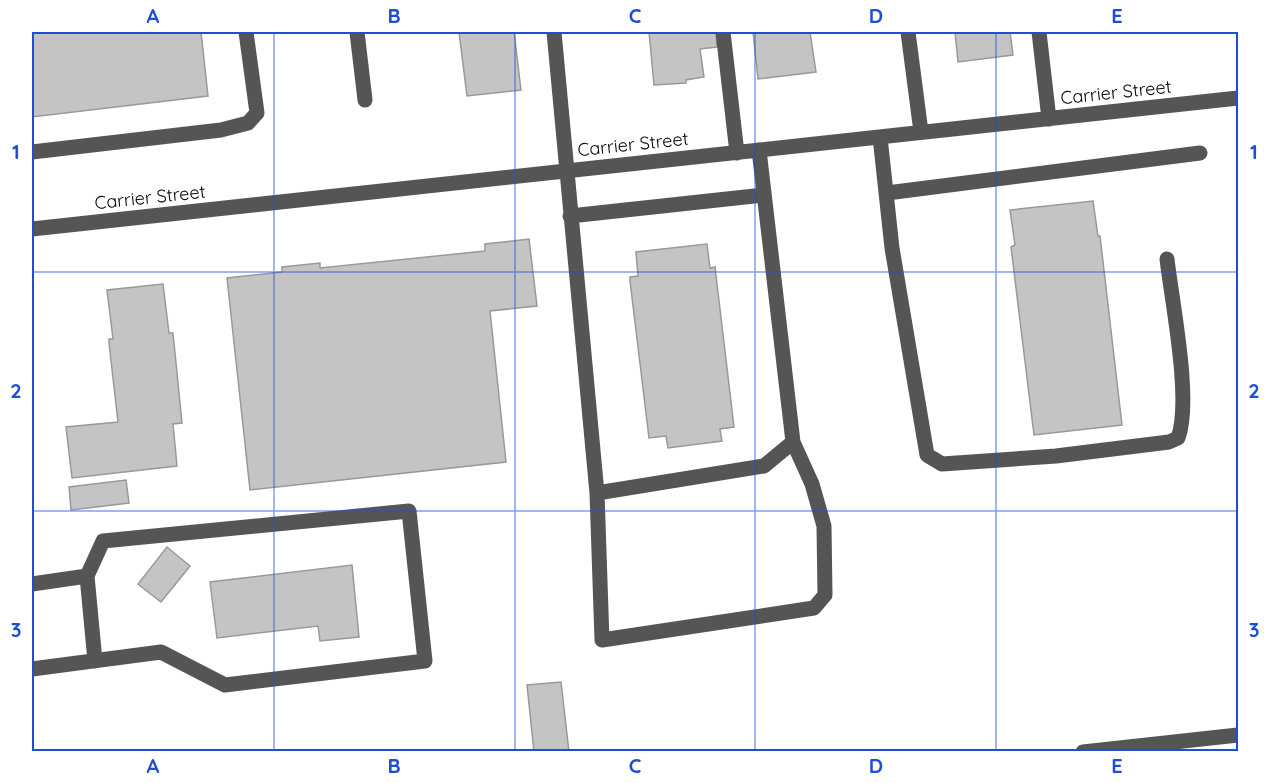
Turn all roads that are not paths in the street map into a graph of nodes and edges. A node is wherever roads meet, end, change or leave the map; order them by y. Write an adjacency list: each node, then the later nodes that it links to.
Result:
1 (246, 32): 13 (street)
2 (357, 32): 8 (street)
3 (554, 32): 16 (street)
4 (723, 32): 14 (street)
5 (908, 32): 10 (street)
6 (1040, 32): 9 (street)
7 (1239, 98): 9 (street, Carrier Street)
8 (365, 100)
9 (1049, 119): 10 (street, Carrier Street)
10 (921, 132): 11 (street, Carrier Street)
11 (880, 137): 12 (street, Carrier Street); 17 (street)
12 (759, 150): 14 (street, Carrier Street); 18 (street)
13 (32, 152)
14 (737, 153): 16 (street, Carrier Street)
15 (1200, 153): 17 (street)
16 (566, 171): 19 (street); 20 (street, Carrier Street)
17 (887, 193): 21 (street)
18 (764, 195): 19 (street); 22 (street)
19 (570, 216): 23 (street)
20 (32, 230)
21 (1167, 260)
22 (793, 442): 23 (street); 23 (street)
23 (597, 493)
24 (87, 576): 25 (street); 26 (street); 26 (street)
25 (32, 584)
26 (95, 660): 27 (street)
27 (32, 669)
28 (1239, 735): 29 (street)
29 (1083, 752)

